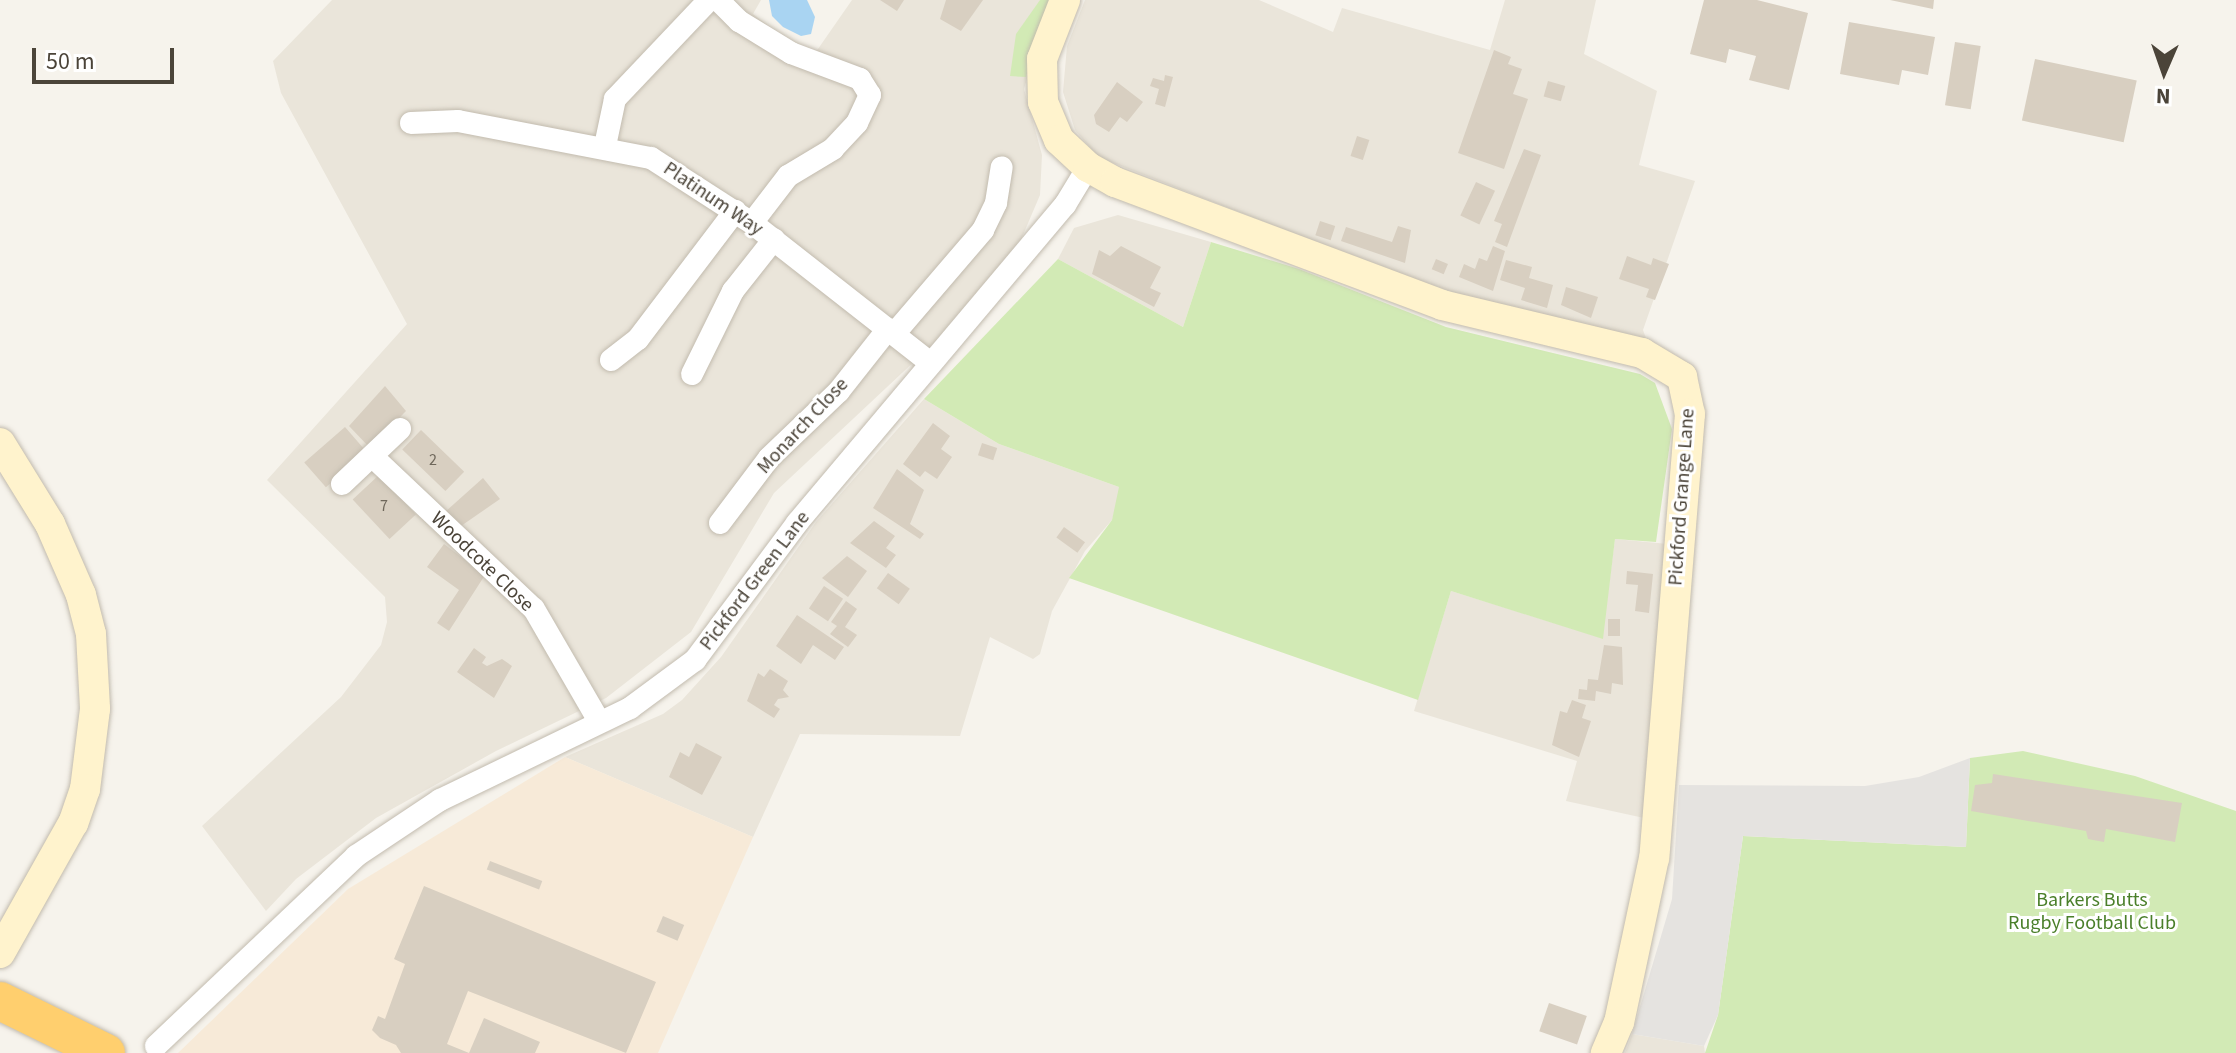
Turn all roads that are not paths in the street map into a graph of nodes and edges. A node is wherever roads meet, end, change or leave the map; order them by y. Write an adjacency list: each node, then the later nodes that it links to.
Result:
1 (709, 0): 5 (street)
2 (718, 0): 8 (street)
3 (1065, 0): 7 (street)
4 (411, 123): 5 (street, Platinum Way)
5 (605, 146): 8 (street, Platinum Way)
6 (1002, 167): 10 (street, Monarch Close)
7 (1088, 167): 12 (street, Pickford Green Lane); 24 (street, Pickford Grange Lane)
8 (743, 217): 9 (street, Platinum Way); 11 (street)
9 (774, 239): 10 (street, Platinum Way); 13 (street)
10 (891, 332): 12 (street, Platinum Way); 18 (street, Monarch Close)
11 (611, 360)
12 (929, 362): 19 (street, Pickford Green Lane)
13 (692, 374)
14 (400, 429): 16 (street)
15 (0, 443): 20 (street)
16 (373, 457): 17 (street); 19 (street, Woodcote Close)
17 (342, 484)
18 (720, 523)
19 (599, 721): 22 (street, Pickford Green Lane)
20 (8, 940)
21 (0, 1001): 23 (highway)
22 (156, 1046)
23 (106, 1053)
24 (1606, 1053)

